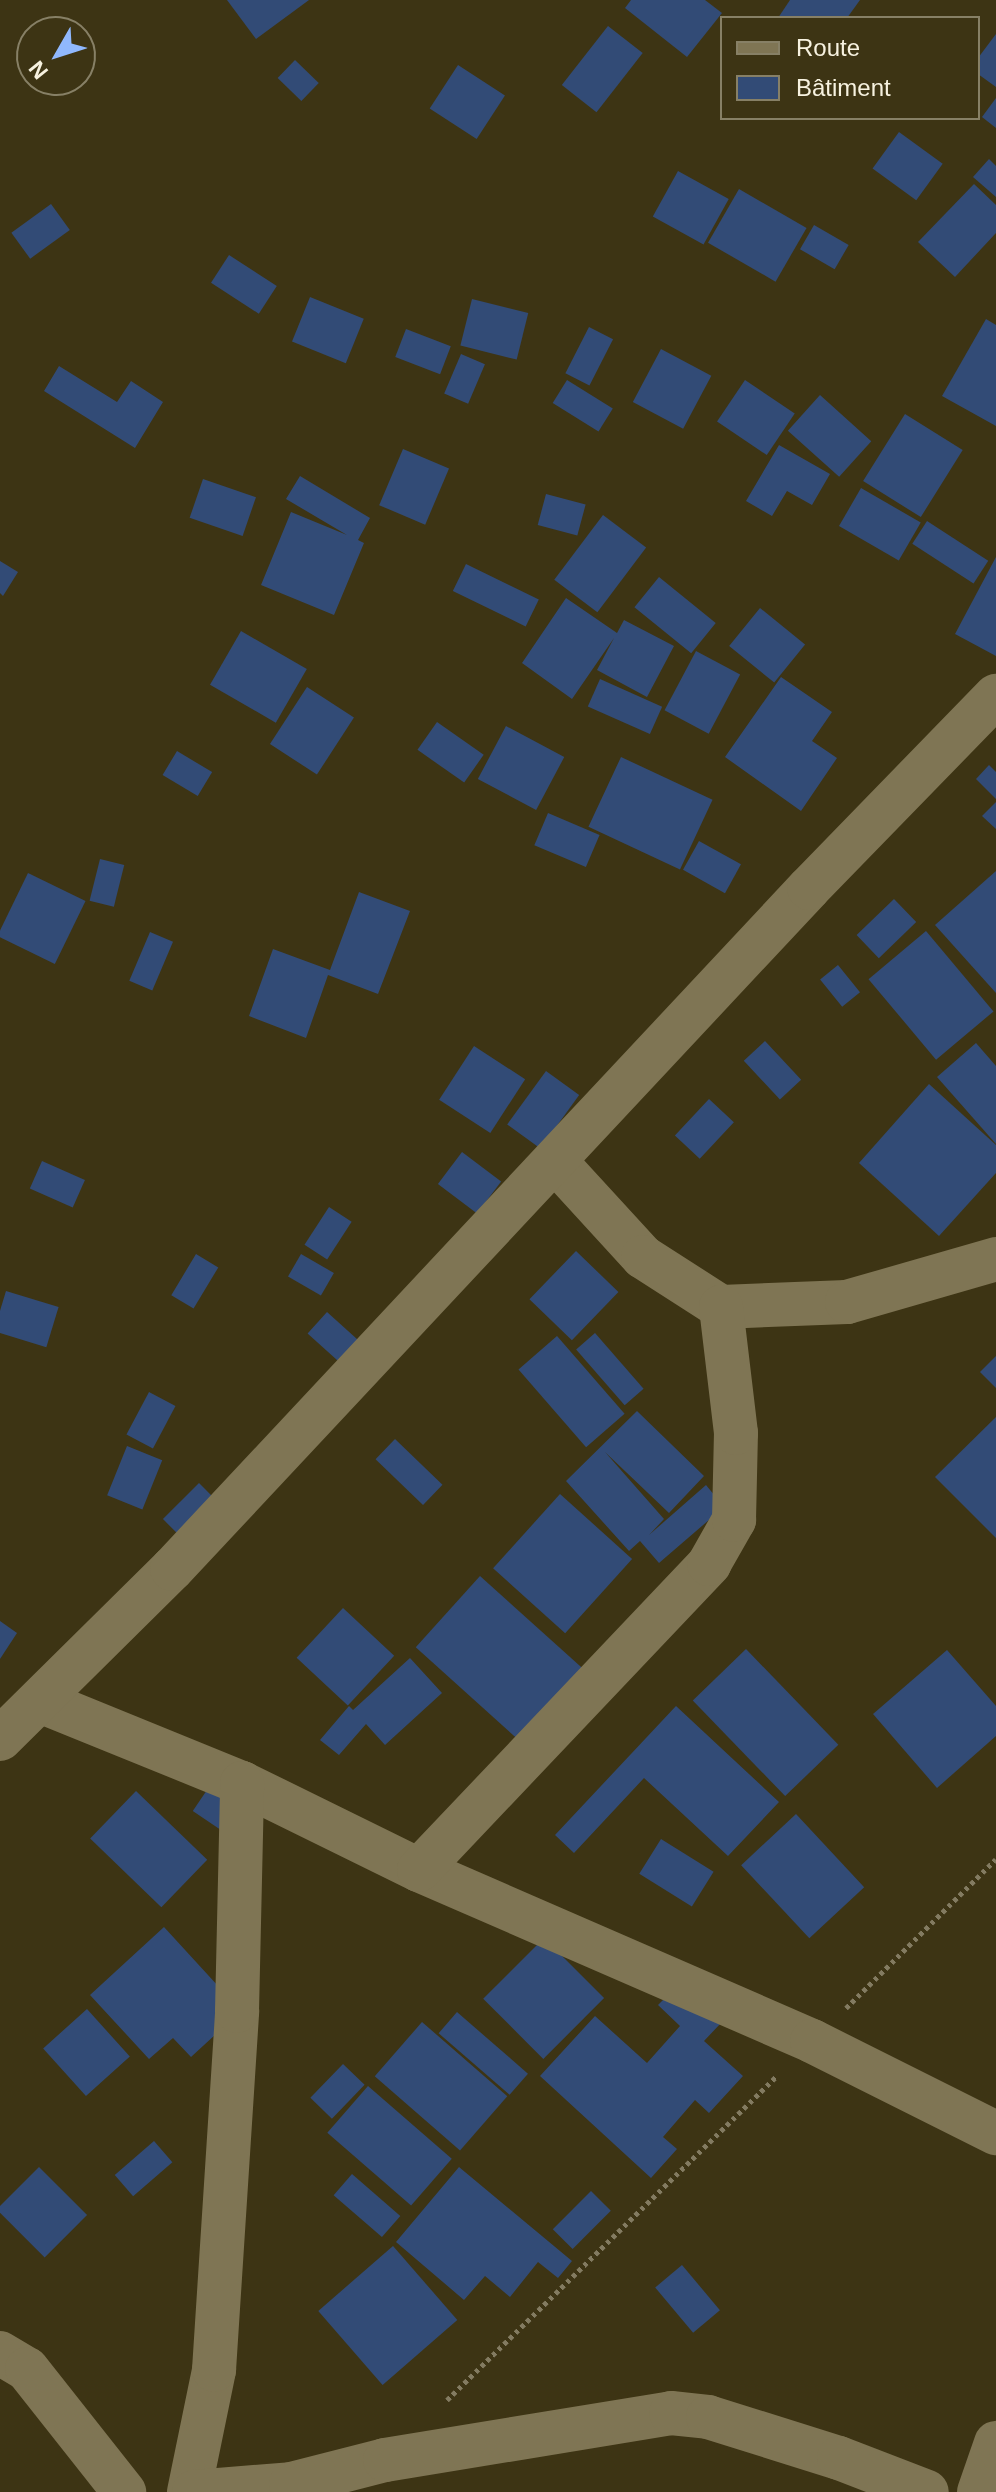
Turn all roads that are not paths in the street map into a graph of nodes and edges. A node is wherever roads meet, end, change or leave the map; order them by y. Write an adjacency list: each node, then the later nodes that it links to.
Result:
1 (996, 696): 2 (street)
2 (555, 1161): 4 (street); 5 (street)
3 (996, 1259): 4 (street)
4 (721, 1307): 8 (street)
5 (40, 1701): 6 (street); 7 (street)
6 (0, 1739)
7 (242, 1783): 8 (street); 13 (street)
8 (419, 1870): 9 (street)
9 (996, 2133)
10 (0, 2353): 12 (street)
11 (996, 2443): 15 (street)
12 (124, 2492)
13 (192, 2492): 14 (street)
14 (927, 2492)
15 (979, 2492)

